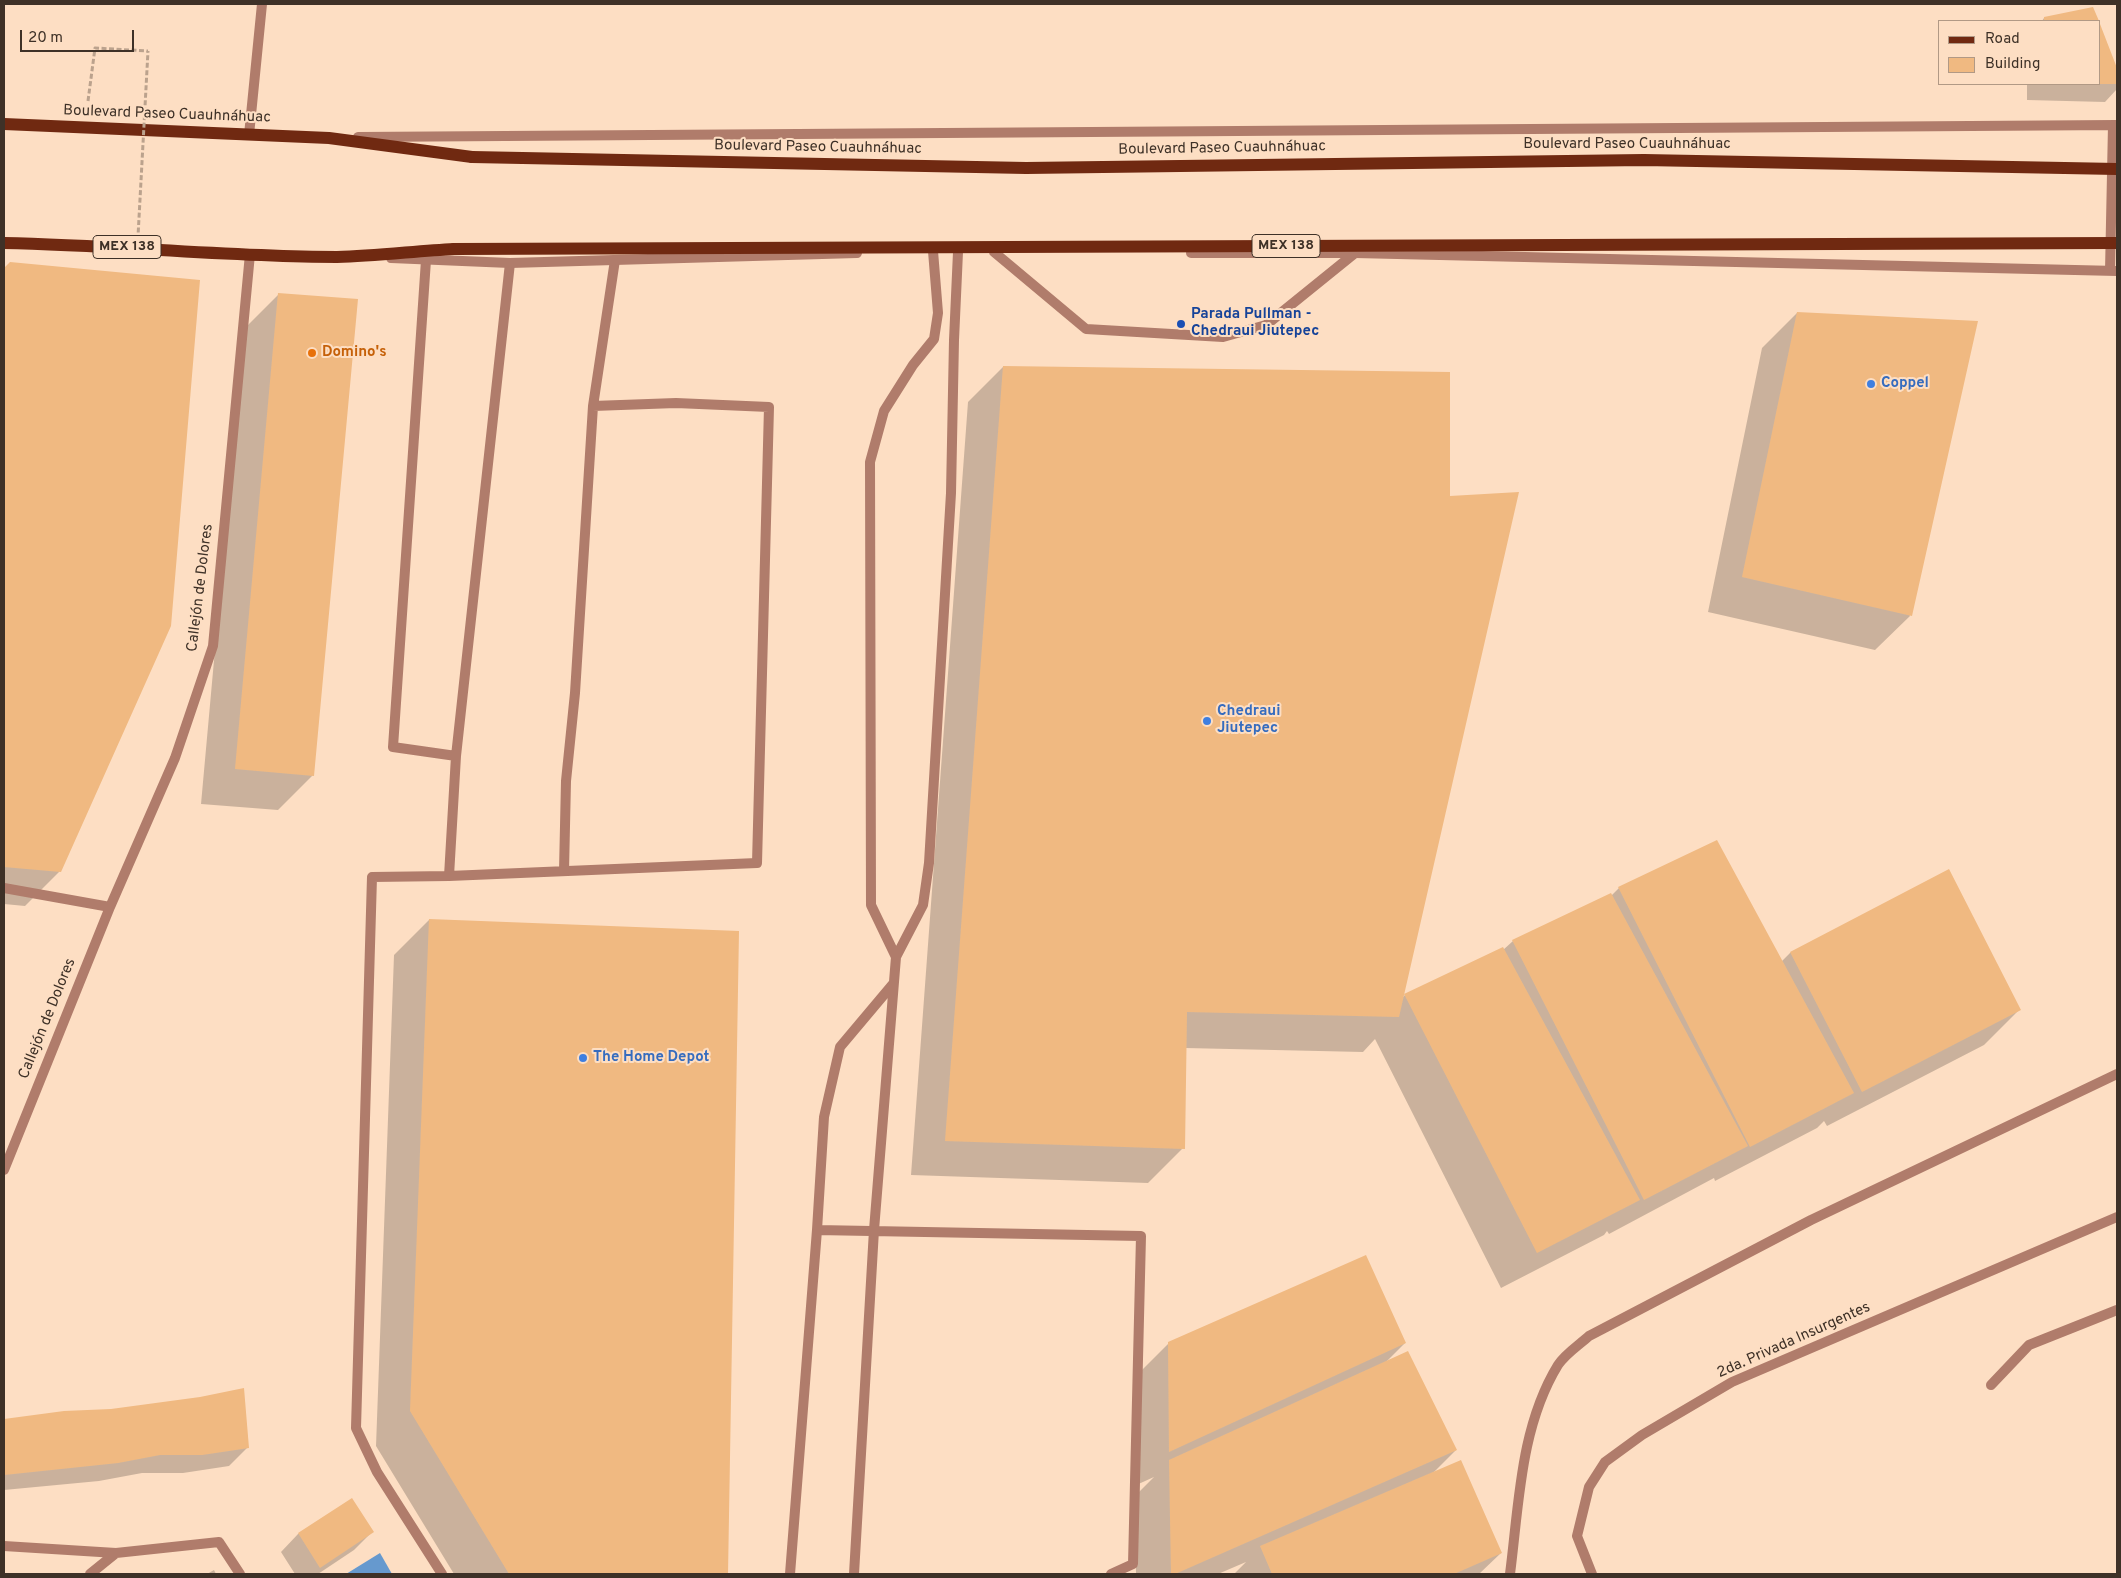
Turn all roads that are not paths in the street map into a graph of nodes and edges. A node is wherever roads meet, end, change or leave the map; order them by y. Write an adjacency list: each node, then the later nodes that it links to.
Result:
1 (262, 4): 4 (street)
2 (4, 124): 4 (main road, Boulevard Paseo Cuauhnáhuac)
3 (2115, 125): 5 (street, Boulevard Paseo Cuauhnáhuac); 7 (street)
4 (249, 135): 5 (main road, Boulevard Paseo Cuauhnáhuac)
5 (329, 138): 6 (main road, Boulevard Paseo Cuauhnáhuac, bridge)
6 (2117, 169)
7 (2115, 186): 19 (street)
8 (4, 243): 13 (main road, MEX 138)
9 (2117, 243): 15 (main road, MEX 138, bridge)
10 (933, 251): 11 (street, MEX 138); 17 (street, MEX 138); 26 (street)
11 (958, 252): 12 (street, MEX 138); 26 (street)
12 (994, 252): 14 (street, MEX 138); 14 (street)
13 (250, 254): 15 (main road, MEX 138); 25 (street, Callejón de Dolores)
14 (1355, 254): 19 (street, MEX 138)
15 (338, 257): 16 (street, MEX 138)
16 (426, 260): 18 (street, MEX 138); 21 (street)
17 (615, 260): 18 (street, MEX 138); 20 (street)
18 (510, 263): 21 (street)
19 (2113, 271)
20 (593, 406): 22 (street); 22 (street)
21 (456, 756): 23 (street)
22 (564, 870): 23 (street)
23 (449, 876): 39 (street)
24 (4, 888): 25 (street)
25 (110, 907): 29 (street, Callejón de Dolores)
26 (896, 957): 27 (street)
27 (893, 984): 31 (street); 32 (street)
28 (2117, 1074): 43 (street)
29 (4, 1170)
30 (2117, 1217): 44 (street, 2da. Privada Insurgentes)
31 (817, 1230): 32 (street); 40 (street)
32 (874, 1230): 41 (street); 42 (street)
33 (2117, 1310): 34 (street)
34 (1991, 1385)
35 (4, 1546): 36 (street)
36 (116, 1553): 37 (street); 38 (street)
37 (90, 1574)
38 (240, 1574)
39 (442, 1574)
40 (790, 1574)
41 (854, 1574)
42 (1111, 1574)
43 (1510, 1574)
44 (1592, 1574)

